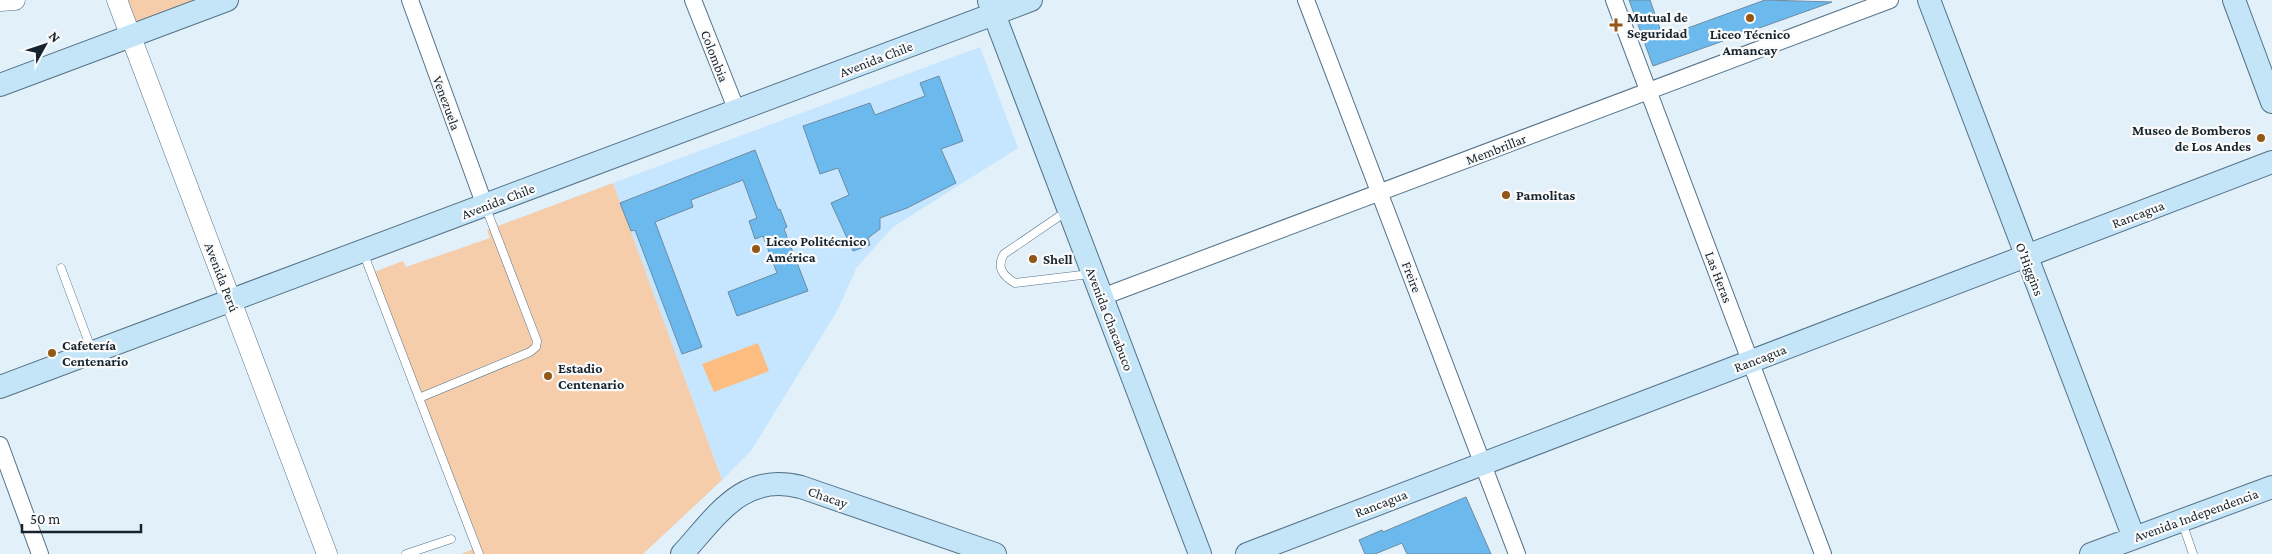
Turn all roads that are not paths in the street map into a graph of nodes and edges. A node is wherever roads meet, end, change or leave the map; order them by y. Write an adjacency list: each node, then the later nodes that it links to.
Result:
1 (15, 0): 12 (street)
2 (117, 0): 14 (street, Avenida Perú)
3 (227, 0): 14 (main road)
4 (410, 0): 21 (street, Venezuela)
5 (693, 0): 18 (street, Colombia)
6 (1031, 0): 13 (main road, Avenida Chile)
7 (1306, 0): 20 (street, Freire)
8 (1614, 0): 16 (street, Las Heras)
9 (1890, 0): 16 (street, Membrillar)
10 (1930, 0): 24 (main road, O'Higgins)
11 (2234, 0): 17 (main road)
12 (0, 1)
13 (992, 7): 18 (main road, Avenida Chile); 22 (main road, Avenida Chacabuco)
14 (130, 36): 15 (main road); 28 (street, Avenida Perú)
15 (0, 85)
16 (1649, 91): 20 (street, Membrillar); 30 (street, Las Heras)
17 (2272, 102)
18 (736, 111): 21 (main road, Avenida Chile)
19 (2272, 162): 24 (main road, Rancagua)
20 (1380, 192): 27 (street, Membrillar); 34 (street, Freire)
21 (485, 206): 23 (main road, Avenida Chile); 32 (lane)
22 (1069, 210): 26 (main road, Avenida Chacabuco); 26 (lane)
23 (363, 252): 28 (main road, Avenida Chile); 32 (lane)
24 (2025, 257): 30 (main road, Rancagua); 37 (main road, O'Higgins)
25 (61, 268): 29 (lane)
26 (1093, 274): 27 (main road, Avenida Chacabuco)
27 (1102, 297): 45 (main road, Avenida Chacabuco)
28 (231, 302): 29 (main road, Avenida Chile); 41 (street, Avenida Perú)
29 (92, 353): 31 (main road, Avenida Chile)
30 (1750, 362): 34 (main road, Rancagua); 48 (street, Las Heras)
31 (0, 387)
32 (419, 398): 43 (lane)
33 (0, 445): 40 (street)
34 (1483, 464): 46 (main road, Rancagua); 47 (street, Freire)
35 (2272, 487): 36 (main road, Avenida Independencia)
36 (2182, 520): 37 (main road, Avenida Independencia); 50 (lane)
37 (2134, 538): 49 (main road, Avenida Independencia)
38 (450, 539): 42 (lane)
39 (991, 553): 44 (main road, Chacay)
40 (40, 554)
41 (327, 554)
42 (406, 554)
43 (478, 554)
44 (682, 554)
45 (1200, 554)
46 (1247, 554)
47 (1517, 554)
48 (1823, 554)
49 (2091, 554)
50 (2193, 554)

